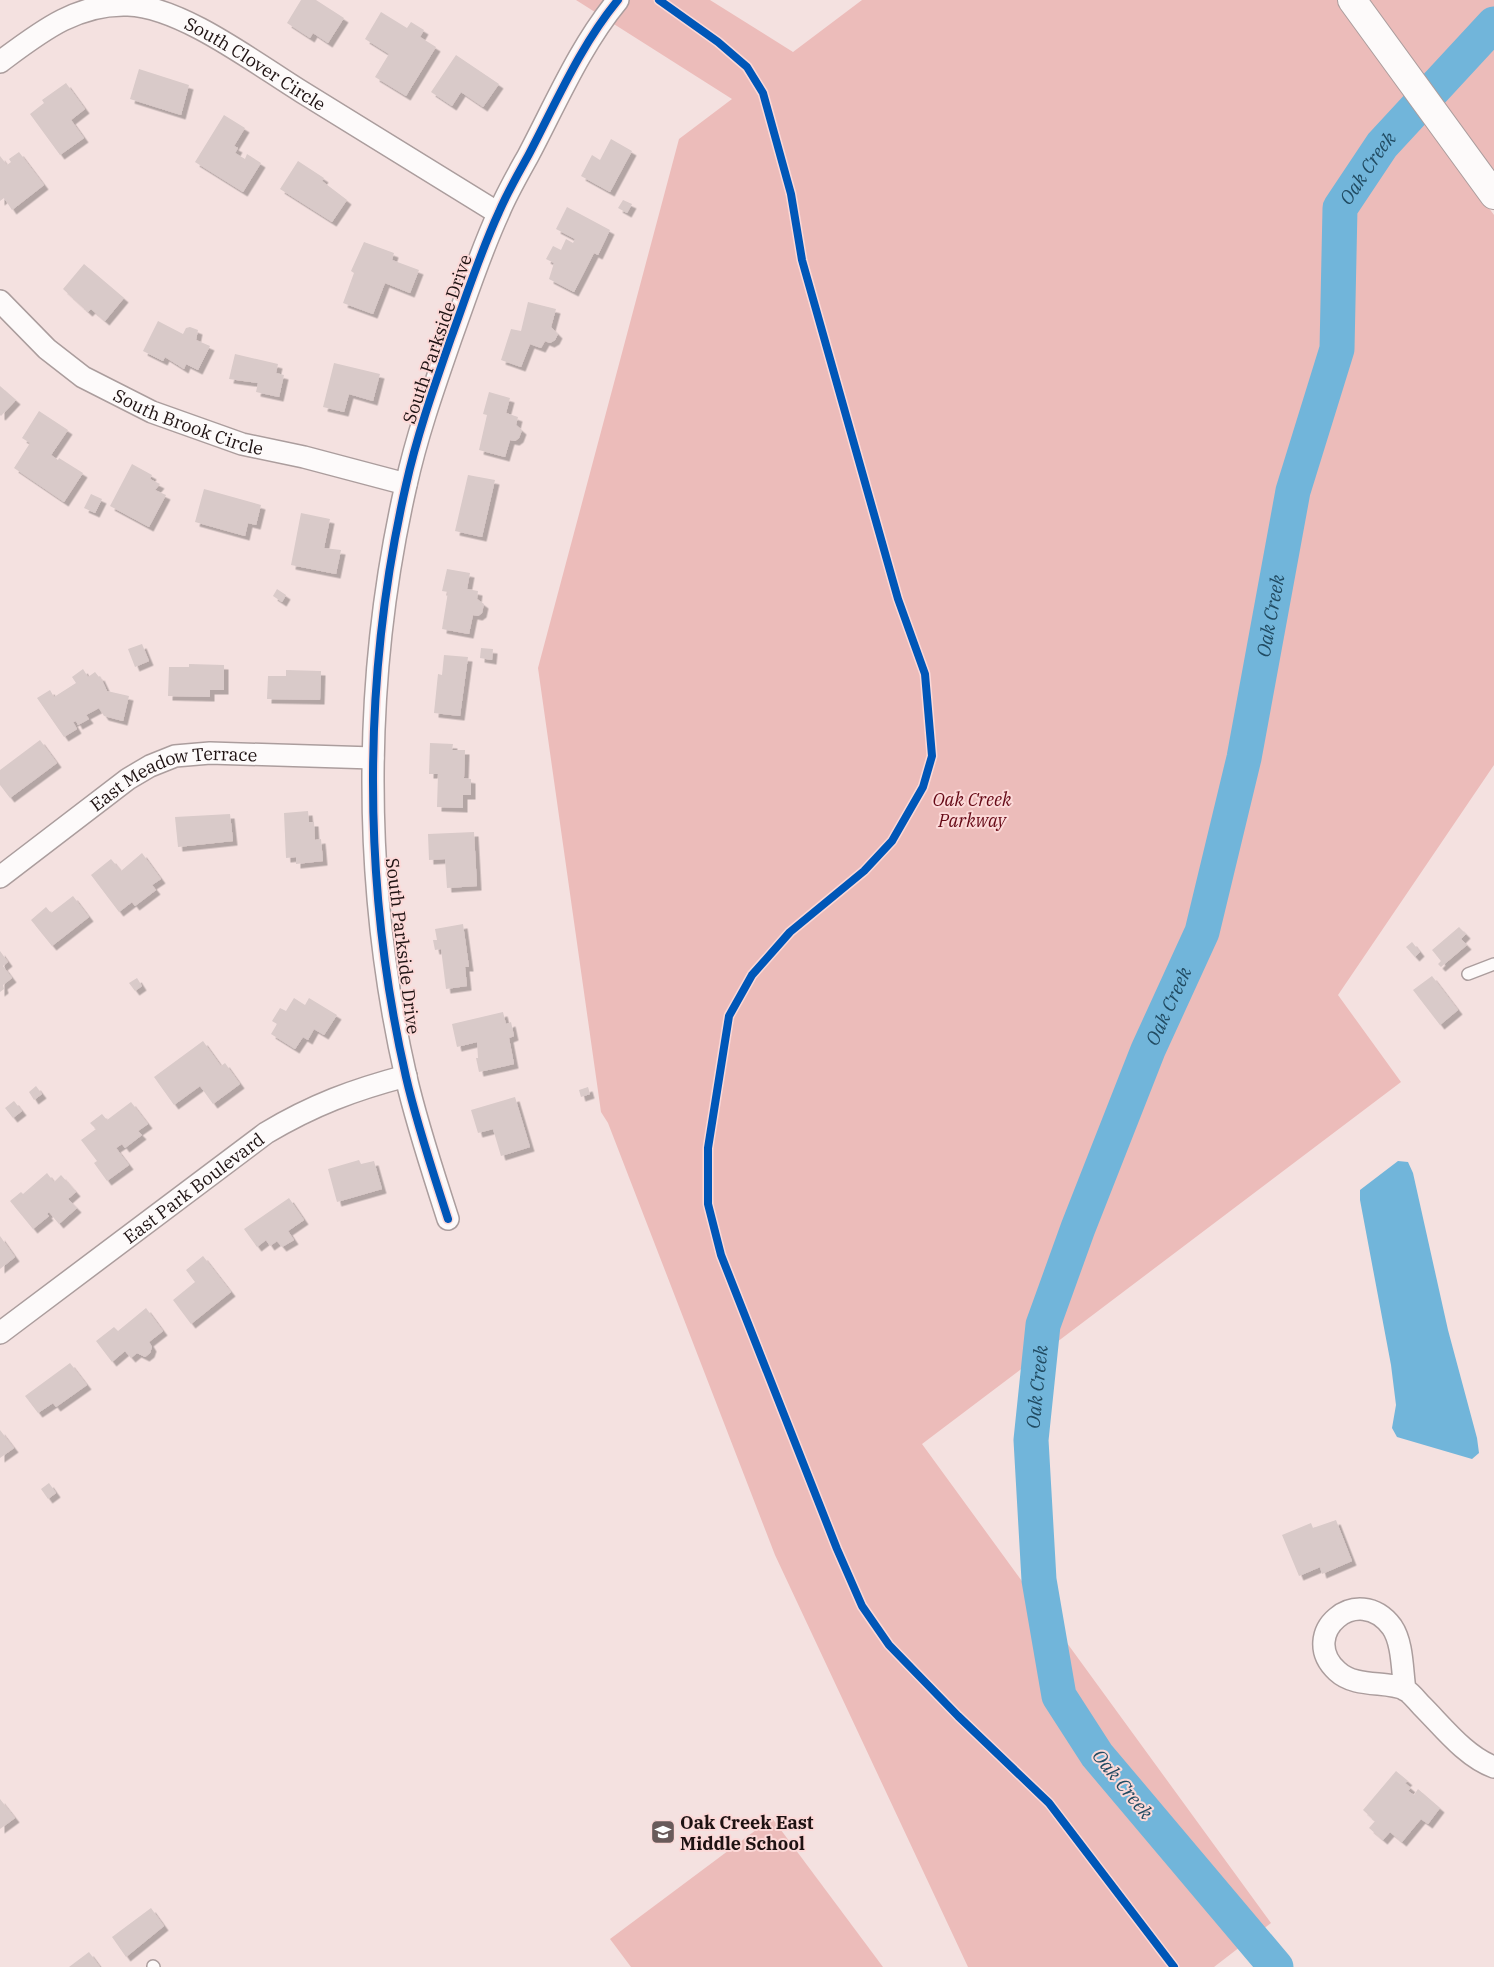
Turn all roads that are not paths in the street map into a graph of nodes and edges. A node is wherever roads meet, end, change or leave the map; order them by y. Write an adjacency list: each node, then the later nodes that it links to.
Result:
1 (618, 0): 5 (street, South Parkside Drive)
2 (1352, 0): 4 (street)
3 (0, 62): 5 (street, South Clover Circle)
4 (1494, 195)
5 (498, 213): 7 (street, South Parkside Drive)
6 (0, 301): 7 (street, South Brook Circle)
7 (406, 484): 8 (street, South Parkside Drive)
8 (373, 758): 9 (street, East Meadow Terrace); 12 (street, South Parkside Drive)
9 (0, 877)
10 (1494, 964): 11 (lane)
11 (1468, 974)
12 (406, 1076): 13 (street, South Parkside Drive); 14 (street, East Park Boulevard)
13 (448, 1219)
14 (0, 1334)
15 (1405, 1690): 16 (street)
16 (1494, 1767)

